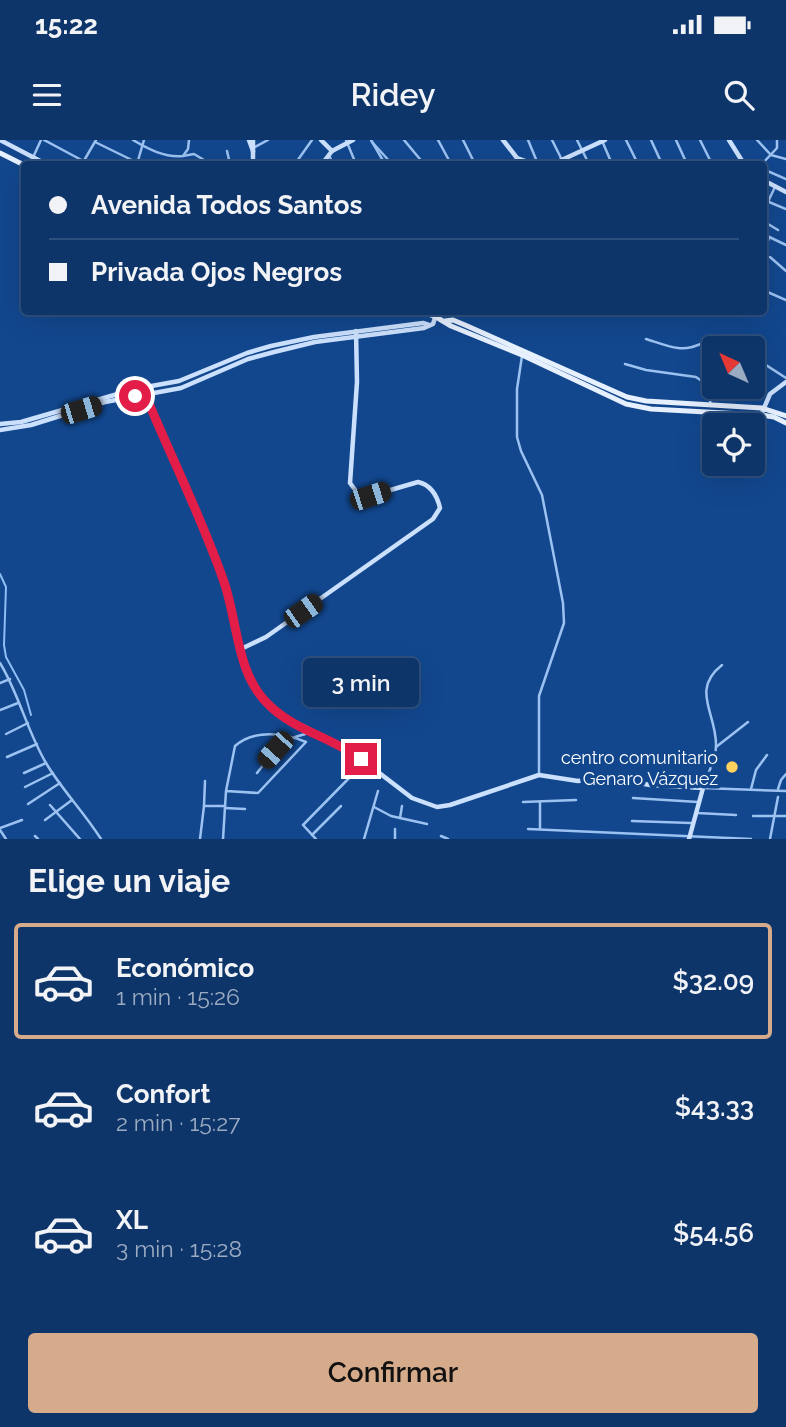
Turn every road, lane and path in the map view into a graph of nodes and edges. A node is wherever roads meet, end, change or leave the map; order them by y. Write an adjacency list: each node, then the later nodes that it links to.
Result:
1 (43, 140): 36 (street); 40 (street)
2 (133, 140): 28 (street)
3 (144, 140): 28 (street)
4 (189, 140): 35 (street)
5 (251, 140): 29 (street)
6 (268, 140): 29 (street)
7 (312, 140): 47 (street)
8 (321, 140): 33 (street)
9 (438, 140): 54 (street)
10 (463, 140): 55 (street)
11 (503, 140): 56 (street)
12 (528, 140): 57 (street)
13 (552, 140): 58 (street)
14 (578, 140): 30 (street)
15 (603, 140): 30 (street); 61 (street)
16 (626, 140): 62 (street)
17 (651, 140): 63 (street)
18 (676, 140): 64 (street)
19 (700, 140): 65 (street)
20 (729, 140): 66 (street)
21 (757, 140): 34 (street)
22 (777, 140): 34 (street)
23 (0, 141): 36 (street)
24 (96, 141): 41 (street); 42 (street)
25 (348, 141): 33 (street); 50 (street)
26 (372, 141): 51 (street); 52 (street)
27 (407, 141): 53 (street)
28 (142, 145): 35 (street); 43 (street)
29 (253, 149): 46 (street)
30 (582, 150): 59 (street); 60 (street)
31 (227, 151): 45 (street)
32 (0, 153): 68 (main road)
33 (330, 153): 48 (street); 49 (street)
34 (771, 155): 37 (street); 67 (street)
35 (183, 156): 44 (street)
36 (33, 158): 38 (street); 39 (street)
37 (786, 159)
38 (32, 161)
39 (40, 161)
40 (80, 161)
41 (84, 161)
42 (133, 161)
43 (139, 161)
44 (204, 161)
45 (229, 161)
46 (253, 161)
47 (297, 161)
48 (325, 161)
49 (332, 161)
50 (355, 161)
51 (383, 161)
52 (389, 161)
53 (422, 161)
54 (449, 161)
55 (474, 161)
56 (526, 161)
57 (535, 161)
58 (562, 161)
59 (566, 161)
60 (588, 161)
61 (611, 161)
62 (636, 161)
63 (661, 161)
64 (686, 161)
65 (710, 161)
66 (742, 161)
67 (767, 161)
68 (21, 164)
69 (767, 169): 70 (street)
70 (786, 179)
71 (767, 182): 72 (street)
72 (775, 187): 73 (street); 74 (street)
73 (786, 192)
74 (769, 202): 75 (street); 76 (street)
75 (767, 205)
76 (786, 209)
77 (767, 223): 78 (street)
78 (778, 230)
79 (769, 237): 80 (street); 81 (street)
80 (767, 243)
81 (786, 245)
82 (770, 257): 83 (street)
83 (786, 271)
84 (767, 293): 85 (street)
85 (786, 300)
86 (437, 315): 88 (street)
87 (438, 315): 91 (main road)
88 (356, 334): 95 (street); 102 (street)
89 (646, 339): 90 (street)
90 (702, 342)
91 (523, 352): 96 (main road); 97 (main road); 125 (street)
92 (625, 364): 96 (street)
93 (765, 365): 94 (street)
94 (786, 380): 97 (street)
95 (144, 391): 100 (street); 101 (street); 102 (street)
96 (711, 406): 97 (main road)
97 (762, 412): 98 (main road); 99 (main road)
98 (786, 416)
99 (786, 423)
100 (0, 424)
101 (0, 430)
102 (241, 649): 111 (street)
103 (0, 663): 105 (street)
104 (722, 665): 116 (street)
105 (10, 679): 106 (street); 107 (street)
106 (0, 683)
107 (18, 703): 108 (street); 110 (street)
108 (0, 710)
109 (748, 722): 116 (street)
110 (28, 723): 112 (street); 115 (street)
111 (313, 731): 114 (street); 125 (street)
112 (6, 733)
113 (276, 736): 114 (street); 122 (street); 134 (street)
114 (295, 737): 134 (street)
115 (37, 744): 118 (street); 119 (street)
116 (716, 747): 129 (street)
117 (767, 755): 130 (street)
118 (7, 757)
119 (46, 763): 120 (street); 121 (street)
120 (24, 773)
121 (53, 773): 127 (street); 128 (street)
122 (257, 773)
123 (354, 773): 167 (street)
124 (786, 774): 132 (street)
125 (539, 775): 129 (street)
126 (205, 781): 144 (street)
127 (60, 783): 137 (street); 142 (street)
128 (25, 787)
129 (703, 788): 130 (street); 141 (street)
130 (751, 789): 132 (street)
131 (379, 791): 148 (street)
132 (777, 791): 133 (street)
133 (786, 791)
134 (226, 792): 147 (street)
135 (778, 797): 154 (street)
136 (634, 798): 141 (street)
137 (72, 800): 149 (street); 172 (street)
138 (576, 800): 140 (street)
139 (523, 802): 140 (street)
140 (540, 802): 165 (street)
141 (698, 802): 151 (street)
142 (28, 804)
143 (50, 805): 149 (street)
144 (204, 806): 147 (street); 173 (street)
145 (341, 806): 167 (street)
146 (402, 806): 156 (street)
147 (225, 807): 150 (street); 174 (street)
148 (374, 807): 156 (street); 176 (street)
149 (57, 810): 158 (street); 171 (street)
150 (245, 810)
151 (695, 812): 152 (street); 160 (street)
152 (736, 815)
153 (753, 816): 154 (street)
154 (775, 816): 155 (street); 181 (street)
155 (786, 816)
156 (400, 818): 161 (street)
157 (22, 820): 162 (street)
158 (45, 820)
159 (632, 821): 160 (street)
160 (691, 823): 169 (street)
161 (427, 824)
162 (0, 829): 170 (street)
163 (395, 829): 177 (street)
164 (528, 829): 165 (street)
165 (540, 829): 166 (street)
166 (606, 832): 169 (street); 179 (street)
167 (312, 835): 175 (street)
168 (441, 836): 178 (street)
169 (689, 838): 180 (street)
170 (6, 839)
171 (80, 839)
172 (101, 839)
173 (200, 839)
174 (223, 839)
175 (316, 839)
176 (364, 839)
177 (395, 839)
178 (448, 839)
179 (606, 839)
180 (751, 839)
181 (771, 839)

